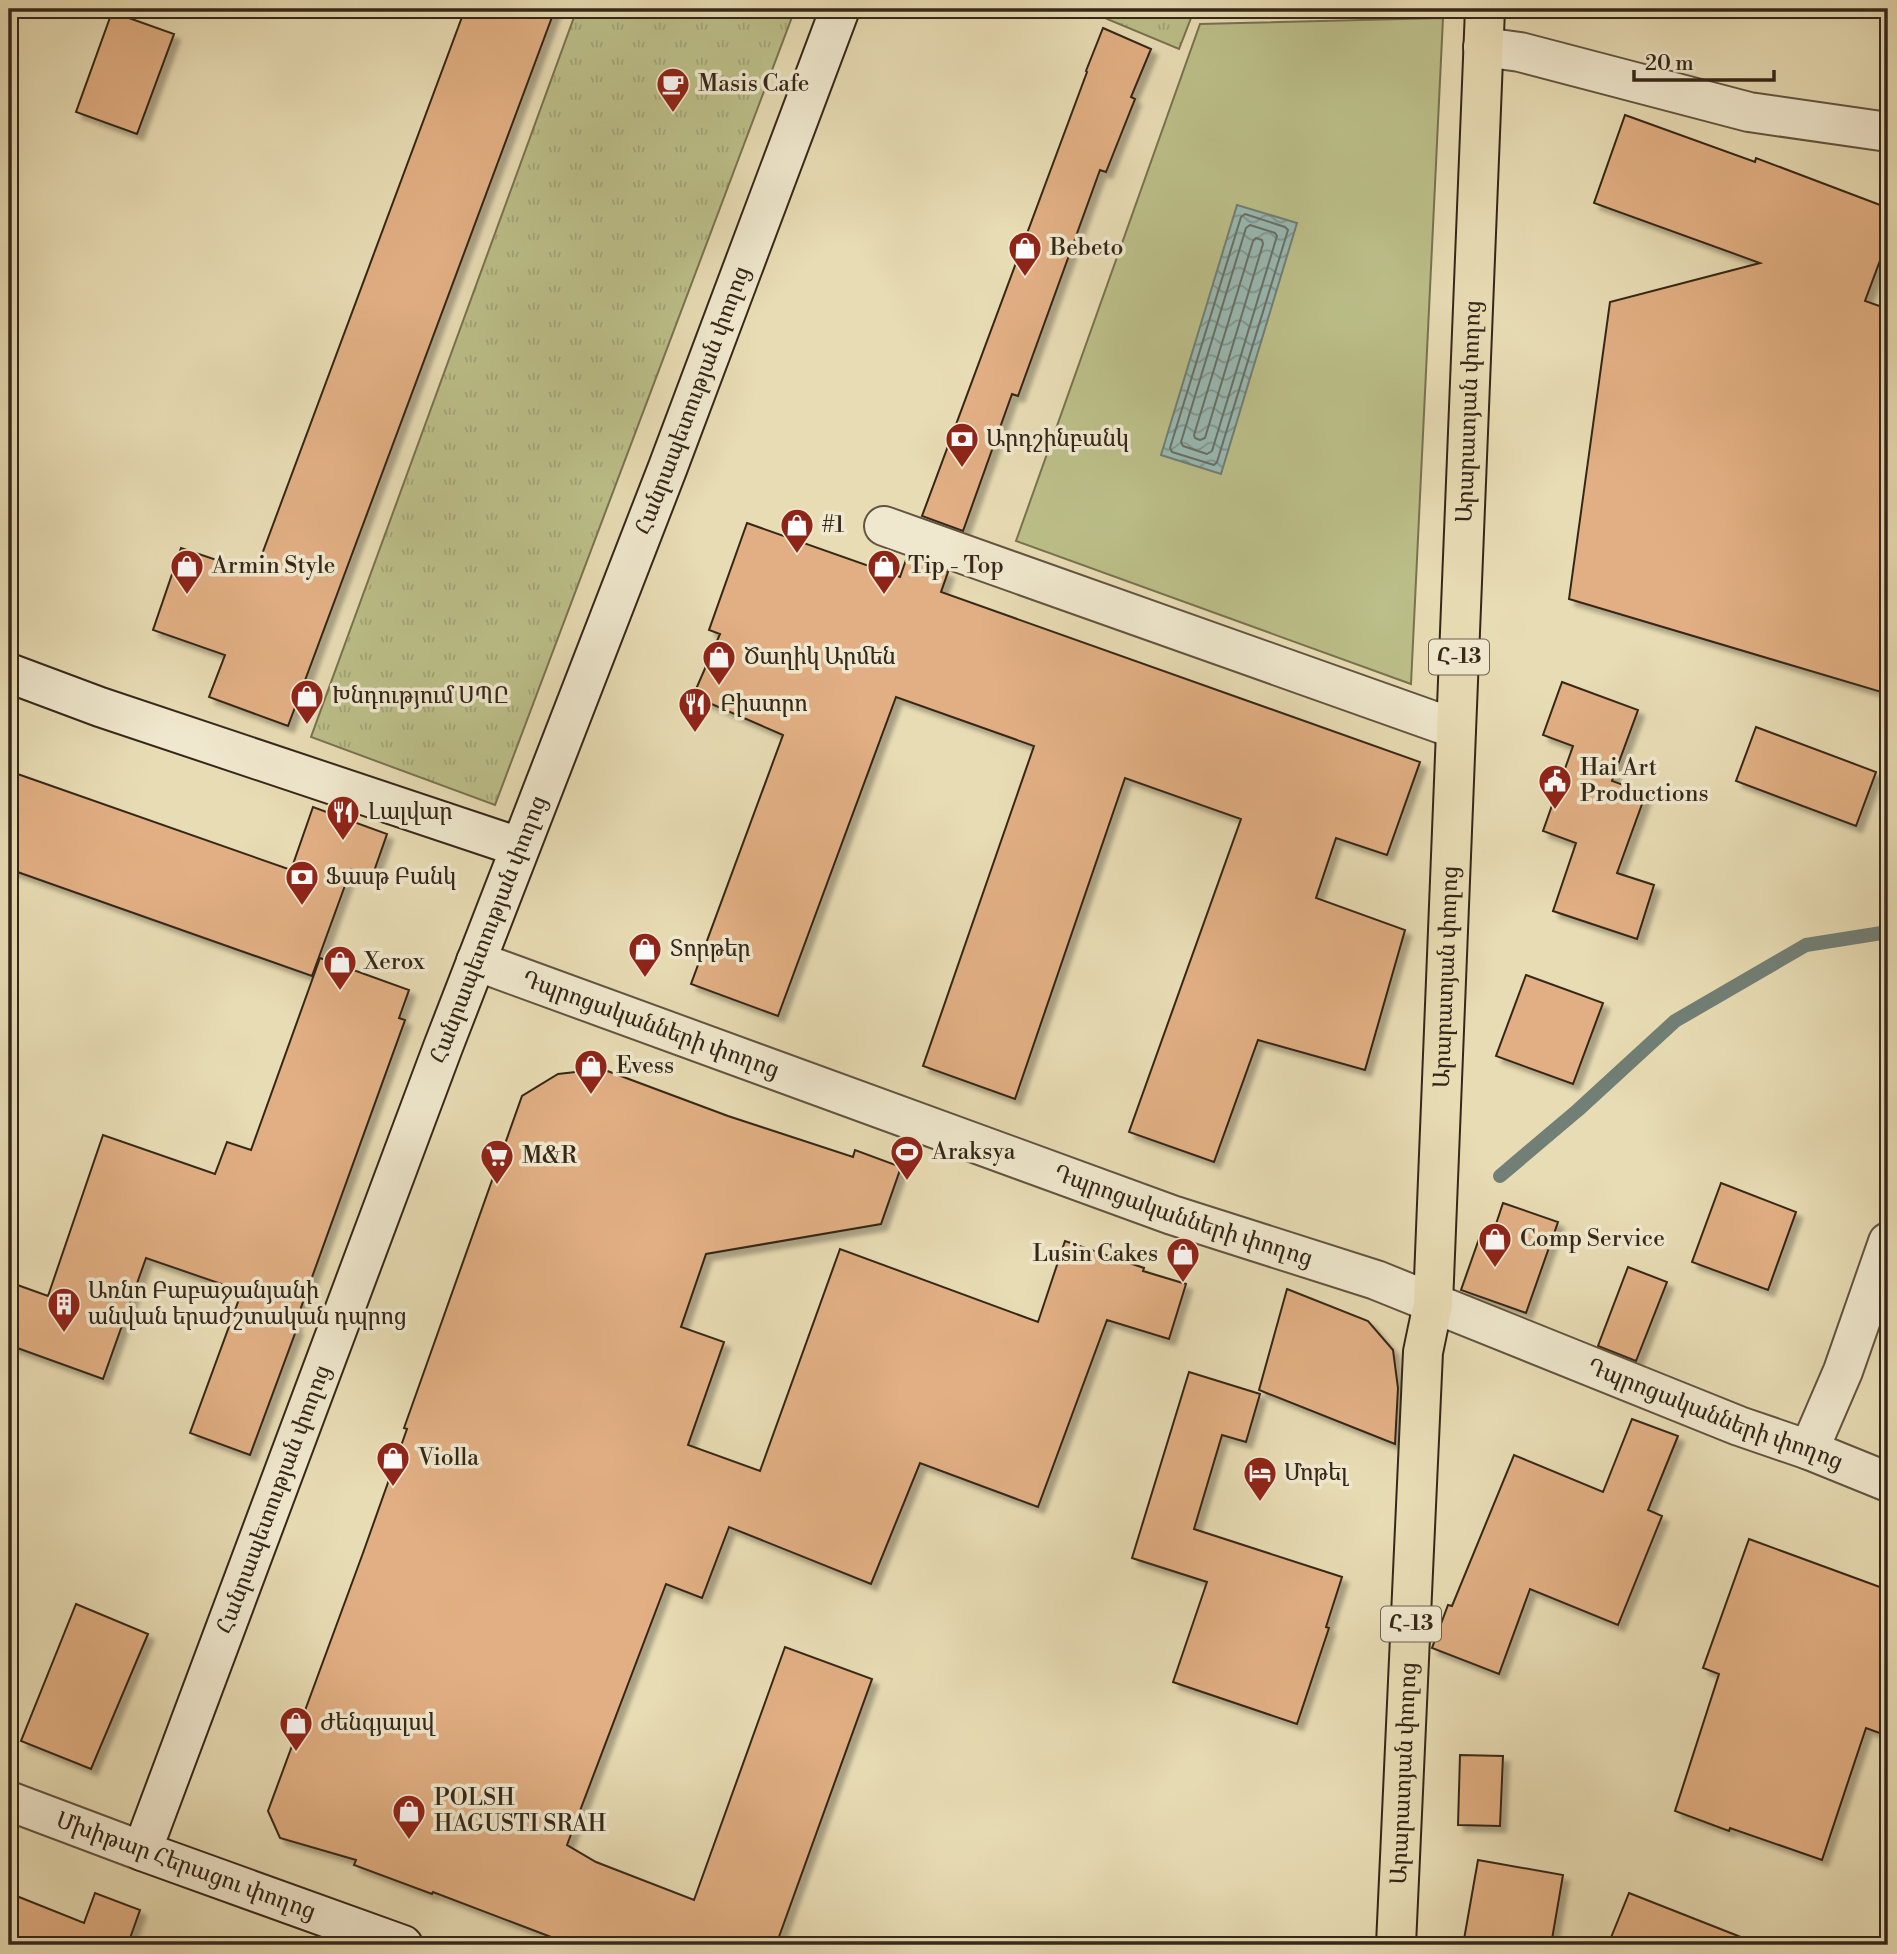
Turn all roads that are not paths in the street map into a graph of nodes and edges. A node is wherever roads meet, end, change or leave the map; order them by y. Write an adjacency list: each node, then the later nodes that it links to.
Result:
1 (840, 9): 8 (street, Հանրապետության փողոց)
2 (1485, 9): 3 (main road, Արարատյան փողոց / Հ-13)
3 (1483, 47): 4 (street); 7 (main road, Արարատյան փողոց / Հ-13)
4 (1888, 132)
5 (884, 526): 7 (street)
6 (9, 673): 8 (street)
7 (1456, 729): 11 (main road, Արարատյան փողոց / Հ-13)
8 (519, 847): 9 (street, Հանրապետության փողոց)
9 (475, 961): 11 (street, Դպրոցականների փողոց); 15 (street, Հանրապետության փողոց)
10 (1888, 1242): 12 (street)
11 (1433, 1304): 12 (street, Դպրոցականների փողոց); 17 (main road, Արարատյան փողոց / Հ-13)
12 (1809, 1450): 13 (street, Դպրոցականների փողոց)
13 (1888, 1482)
14 (9, 1801): 15 (street, Մխիթար Հերացու փողոց)
15 (142, 1851): 16 (street, Մխիթար Հերացու փողոց)
16 (403, 1945)
17 (1396, 1945)

